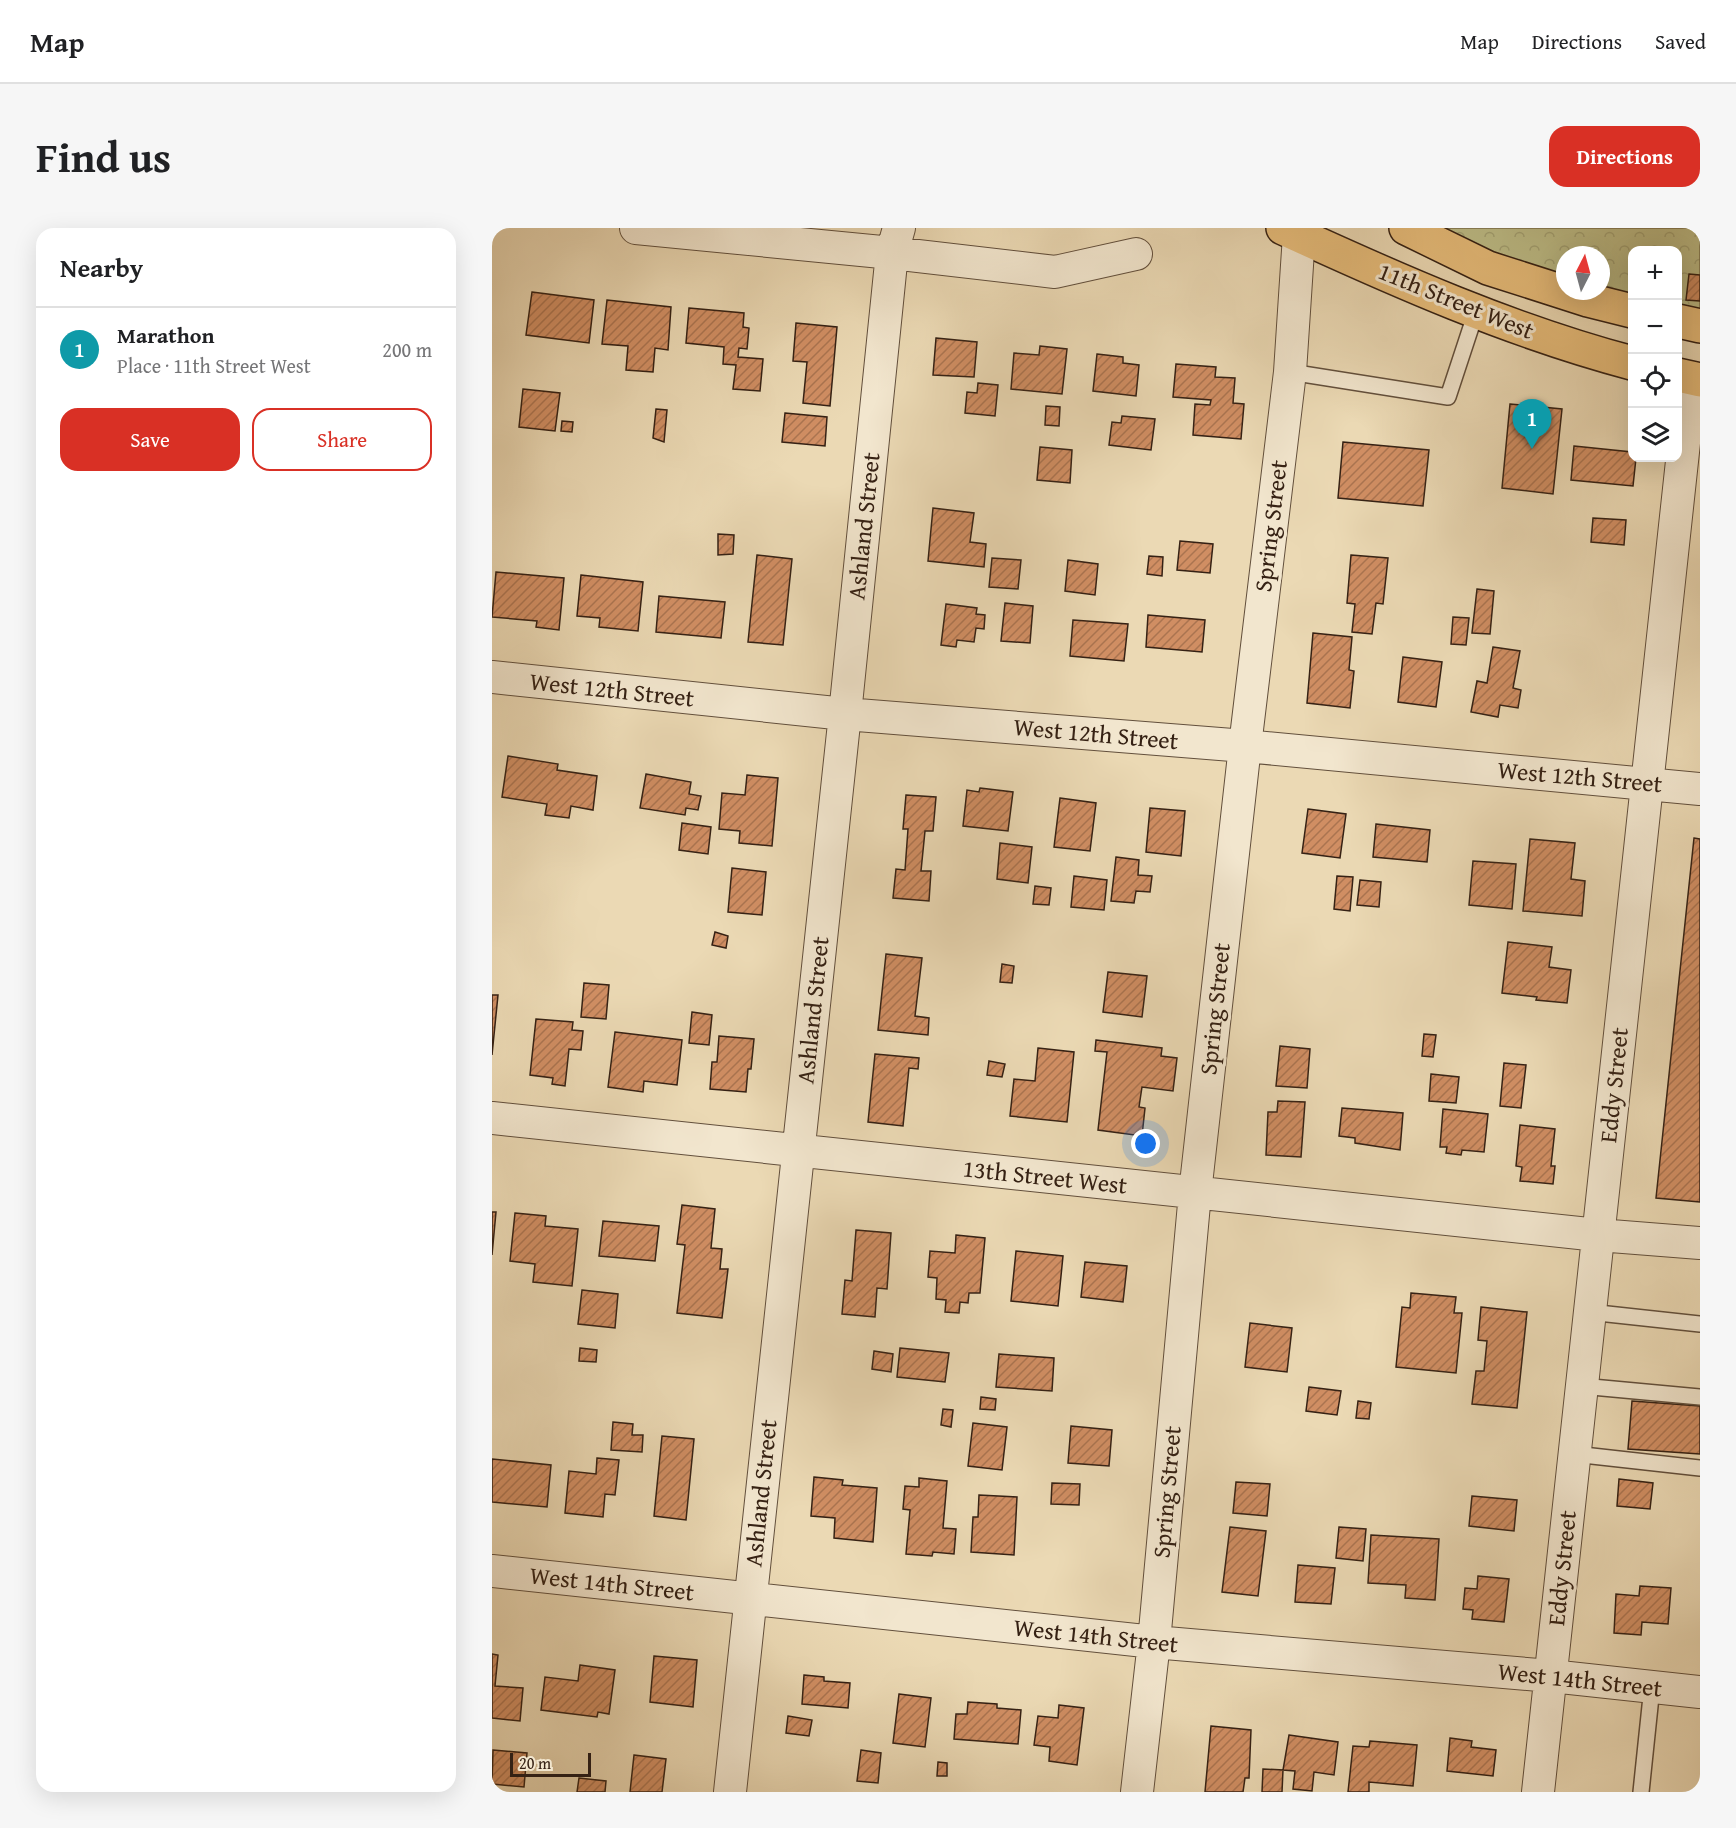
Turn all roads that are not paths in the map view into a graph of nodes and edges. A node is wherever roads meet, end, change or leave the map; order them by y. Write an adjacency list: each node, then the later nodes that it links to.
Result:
1 (636, 228): 4 (street)
2 (1406, 228): 6 (highway)
3 (1295, 230): 7 (highway, 11th Street West); 11 (street, Spring Street)
4 (895, 240): 5 (street); 15 (street, Ashland Street)
5 (1136, 254)
6 (1628, 310)
7 (1476, 312): 10 (highway, 11th Street West); 11 (lane)
8 (1682, 322): 9 (highway)
9 (1700, 326)
10 (1628, 362)
11 (1290, 372): 16 (street, Spring Street)
12 (1689, 378): 13 (street, Eddy Street)
13 (1693, 429): 17 (street, Eddy Street)
14 (492, 677): 15 (street, West 12th Street)
15 (845, 714): 16 (street, West 12th Street); 20 (street, Ashland Street)
16 (1245, 746): 17 (street, West 12th Street); 21 (street, Spring Street)
17 (1648, 783): 18 (street, West 12th Street); 22 (street, Eddy Street)
18 (1700, 789)
19 (492, 1118): 20 (street, 13th Street West)
20 (798, 1151): 21 (street, 13th Street West); 31 (street, Ashland Street)
21 (1195, 1193): 22 (street, 13th Street West); 32 (street, Spring Street)
22 (1598, 1235): 23 (street, 13th Street West); 24 (street, Eddy Street)
23 (1700, 1243)
24 (1589, 1312): 25 (lane); 26 (street, Eddy Street)
25 (1700, 1324)
26 (1581, 1386): 27 (lane); 28 (street, Eddy Street)
27 (1700, 1397)
28 (1574, 1454): 29 (lane); 33 (street, Eddy Street)
29 (1700, 1468)
30 (492, 1571): 31 (street, West 14th Street)
31 (749, 1599): 32 (street, West 14th Street); 36 (street, Ashland Street)
32 (1154, 1642): 33 (street, West 14th Street); 37 (street, Spring Street)
33 (1551, 1676): 34 (street, West 14th Street); 38 (street, Eddy Street)
34 (1652, 1687): 35 (street, West 14th Street); 39 (lane)
35 (1700, 1692)
36 (729, 1792)
37 (1137, 1792)
38 (1538, 1792)
39 (1641, 1792)

